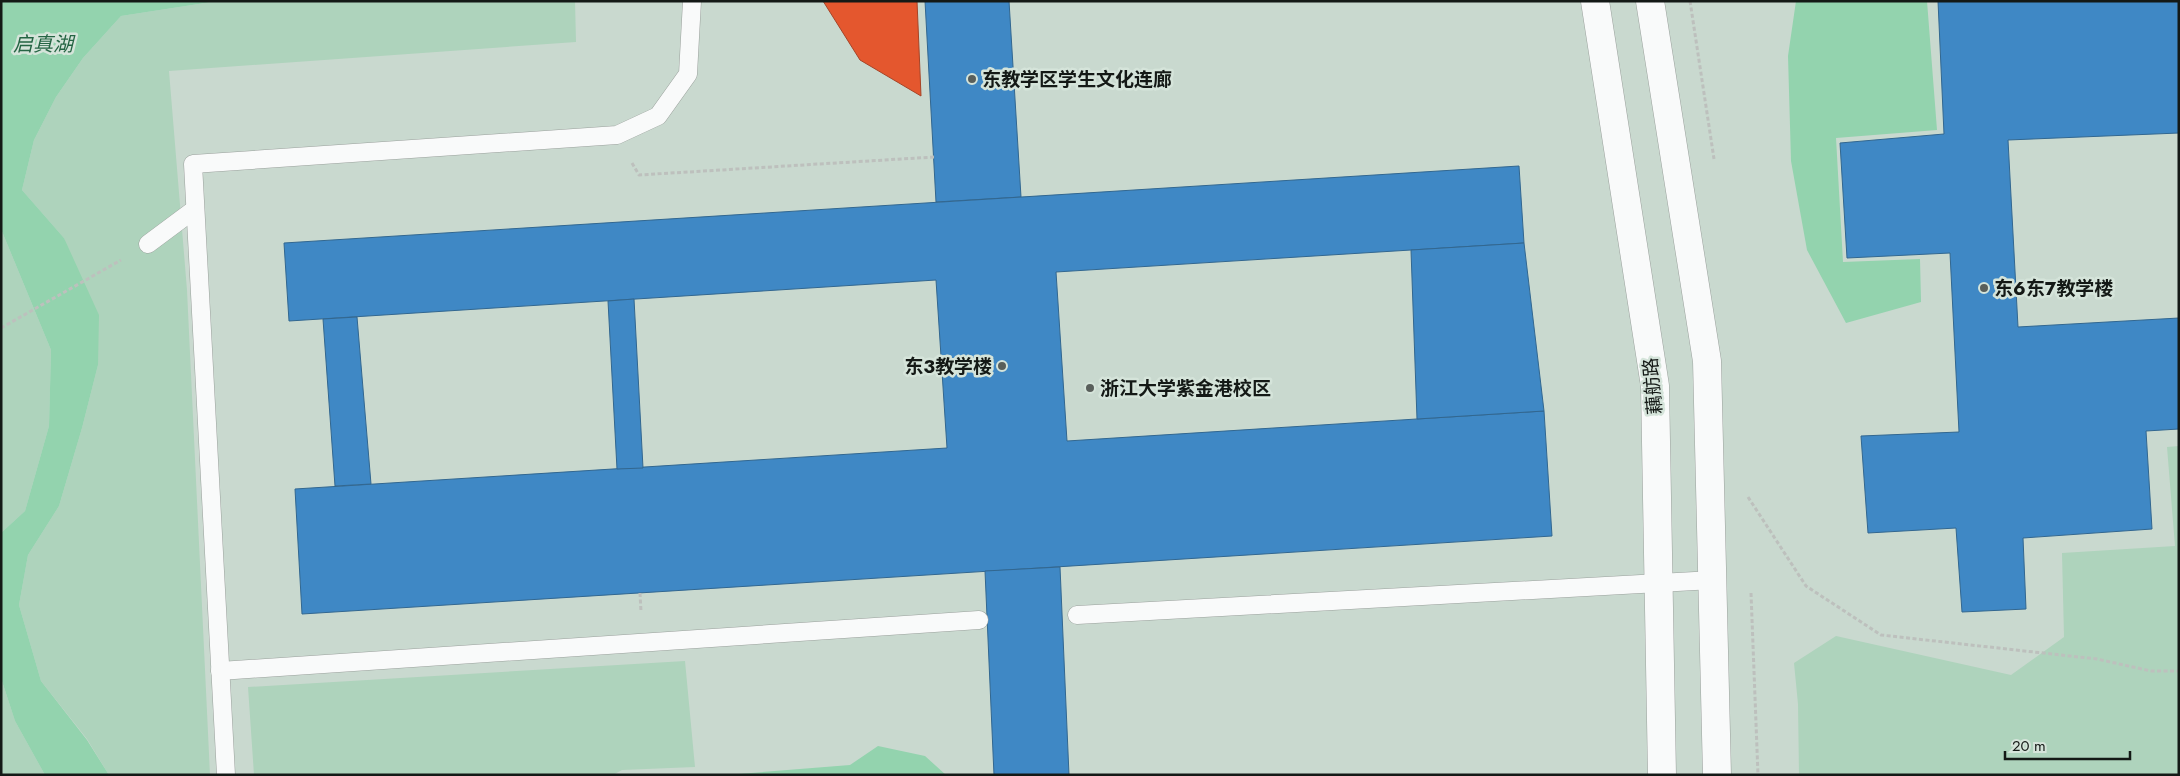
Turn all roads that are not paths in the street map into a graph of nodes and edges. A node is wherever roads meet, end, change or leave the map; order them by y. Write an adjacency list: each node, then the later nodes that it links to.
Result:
1 (692, 1): 4 (lane)
2 (1594, 1): 7 (street, 藕舫路)
3 (1650, 1): 6 (street)
4 (195, 209): 5 (lane); 10 (lane)
5 (148, 244)
6 (1713, 580): 7 (lane); 13 (street)
7 (1659, 583): 8 (lane); 12 (street, 藕舫路)
8 (1077, 616)
9 (979, 620): 10 (lane)
10 (220, 671): 11 (lane)
11 (226, 775)
12 (1662, 775)
13 (1717, 775)

